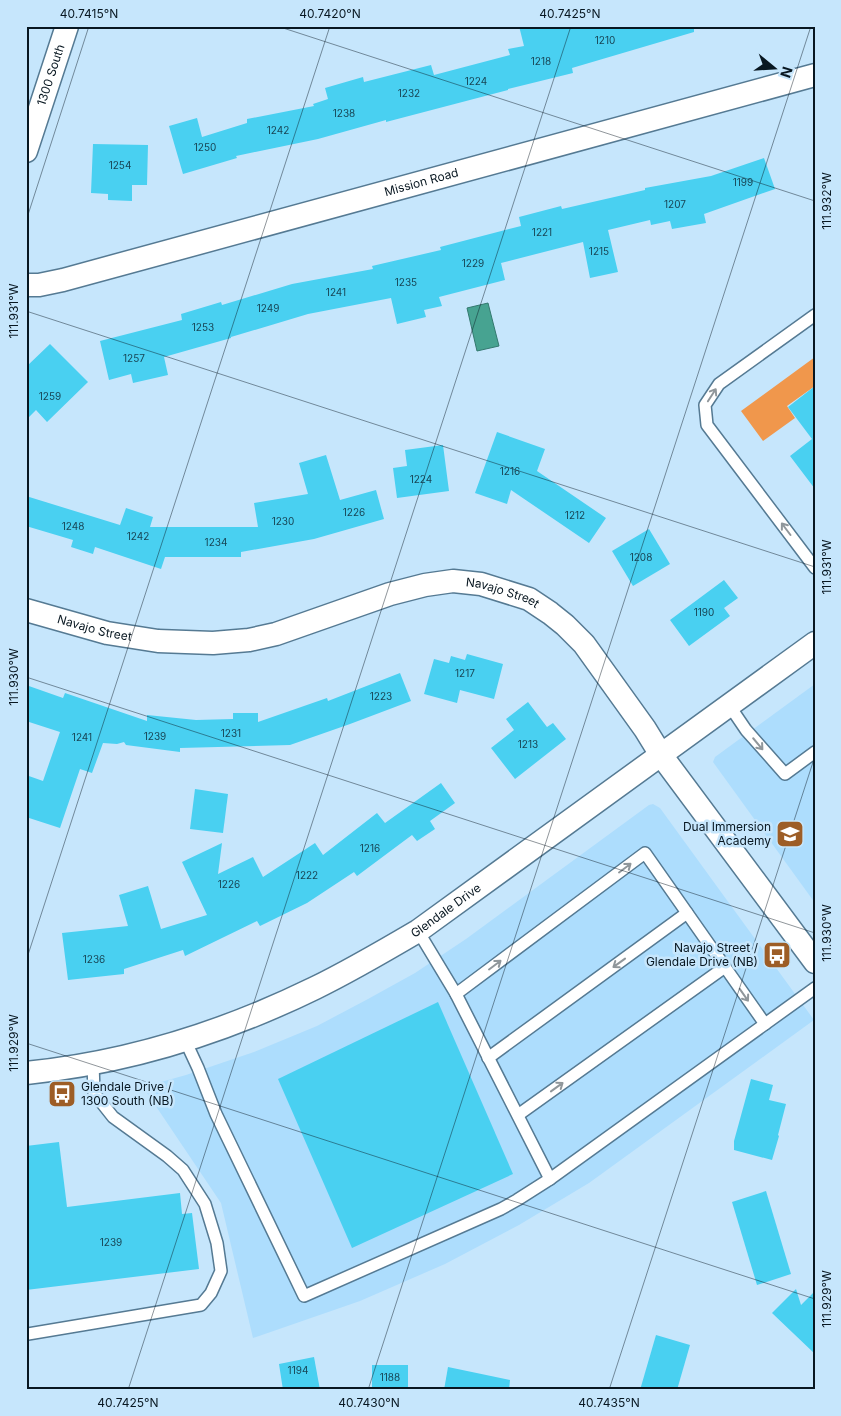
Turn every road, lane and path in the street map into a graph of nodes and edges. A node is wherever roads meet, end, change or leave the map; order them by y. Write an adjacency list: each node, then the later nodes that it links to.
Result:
1 (67, 26): 3 (street, 1300 South)
2 (815, 75): 4 (street, Mission Road)
3 (26, 151)
4 (26, 285)
5 (815, 315): 6 (lane, one-way to 5)
6 (815, 568)
7 (26, 610): 11 (street, Navajo Street)
8 (815, 643): 9 (street, Glendale Drive)
9 (729, 705): 10 (lane, one-way to 10); 11 (street, Glendale Drive)
10 (815, 752)
11 (661, 755): 13 (street, Glendale Drive); 14 (street, Navajo Street)
12 (687, 913): 15 (lane); 17 (lane, one-way to 12); 20 (lane, one-way to 20)
13 (418, 932): 17 (lane); 19 (street, Glendale Drive)
14 (815, 962)
15 (725, 967): 18 (lane, one-way to 18); 23 (lane, one-way to 15)
16 (815, 988): 18 (lane)
17 (456, 994): 20 (lane)
18 (765, 1024): 24 (lane)
19 (185, 1040): 21 (street, Glendale Drive); 24 (lane)
20 (488, 1058): 23 (lane)
21 (93, 1063): 22 (street, Glendale Drive); 25 (lane)
22 (26, 1073)
23 (518, 1116): 24 (lane)
24 (550, 1179)
25 (28, 1334)

